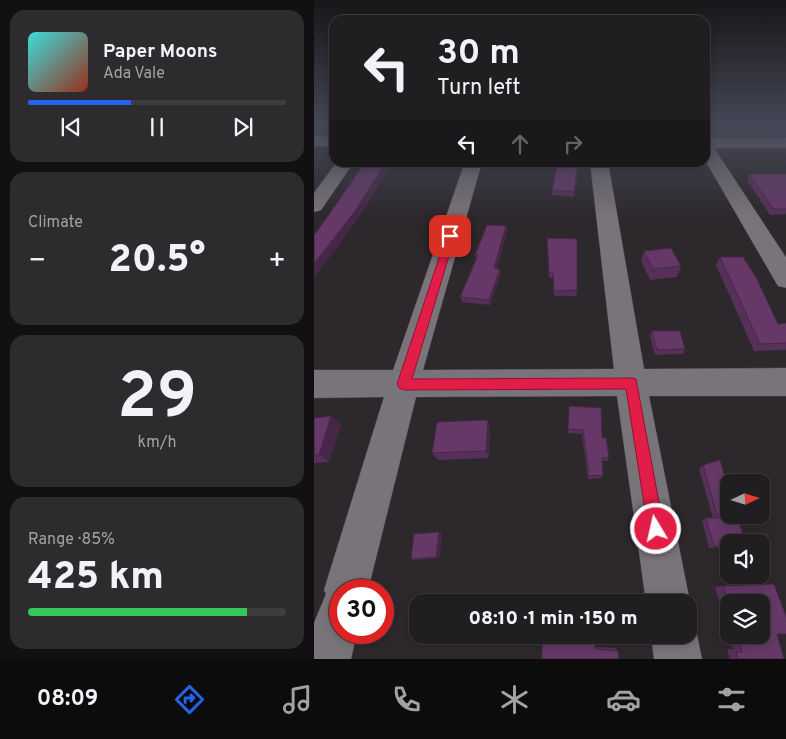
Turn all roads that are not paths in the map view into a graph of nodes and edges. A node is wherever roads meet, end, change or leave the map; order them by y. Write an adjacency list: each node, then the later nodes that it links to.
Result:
1 (712, 157): 6 (street)
2 (342, 167): 5 (street)
3 (472, 167): 10 (street)
4 (600, 167): 8 (street)
5 (314, 206)
6 (786, 280)
7 (786, 382): 8 (street)
8 (631, 383): 10 (street); 12 (street)
9 (314, 384): 10 (street)
10 (404, 384): 11 (street)
11 (349, 579)
12 (667, 594)
13 (331, 644): 15 (street)
14 (676, 644): 16 (street)
15 (327, 659)
16 (678, 659)

